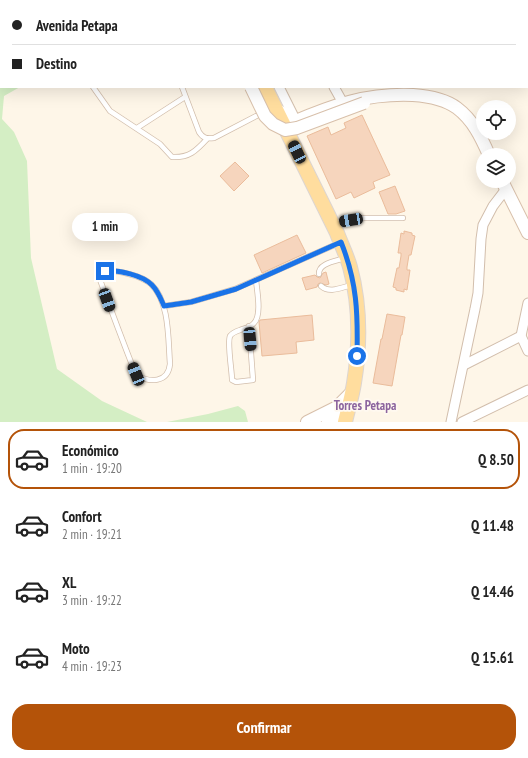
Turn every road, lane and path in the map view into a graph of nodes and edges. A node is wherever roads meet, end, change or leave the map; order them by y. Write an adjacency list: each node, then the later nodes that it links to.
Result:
1 (94, 88): 12 (lane)
2 (182, 88): 8 (lane)
3 (251, 88): 7 (main road, bridge)
4 (265, 88): 10 (main road)
5 (280, 88): 11 (street)
6 (335, 88): 9 (street)
7 (394, 92): 9 (main road); 14 (main road)
8 (185, 98): 12 (lane); 13 (lane)
9 (343, 103): 11 (main road)
10 (275, 108): 11 (main road); 13 (lane); 18 (main road)
11 (296, 121)
12 (137, 128): 13 (lane)
13 (207, 139)
14 (486, 148)
15 (502, 188): 31 (street)
16 (505, 188): 19 (main road)
17 (403, 218): 18 (lane)
18 (332, 223): 20 (main road)
19 (528, 234)
20 (341, 242): 21 (main road); 23 (lane)
21 (347, 257): 22 (lane); 24 (main road)
22 (319, 274)
23 (256, 280): 27 (lane); 28 (lane)
24 (354, 284): 25 (lane); 33 (main road)
25 (321, 286)
26 (528, 304): 29 (street)
27 (164, 306): 27 (lane)
28 (249, 326): 28 (lane)
29 (521, 336): 30 (street); 31 (street)
30 (528, 351)
31 (464, 365): 37 (street)
32 (528, 390): 38 (street)
33 (352, 391): 34 (main road); 35 (main road)
34 (345, 419): 36 (main road)
35 (307, 422)
36 (328, 422)
37 (451, 422)
38 (462, 422)

